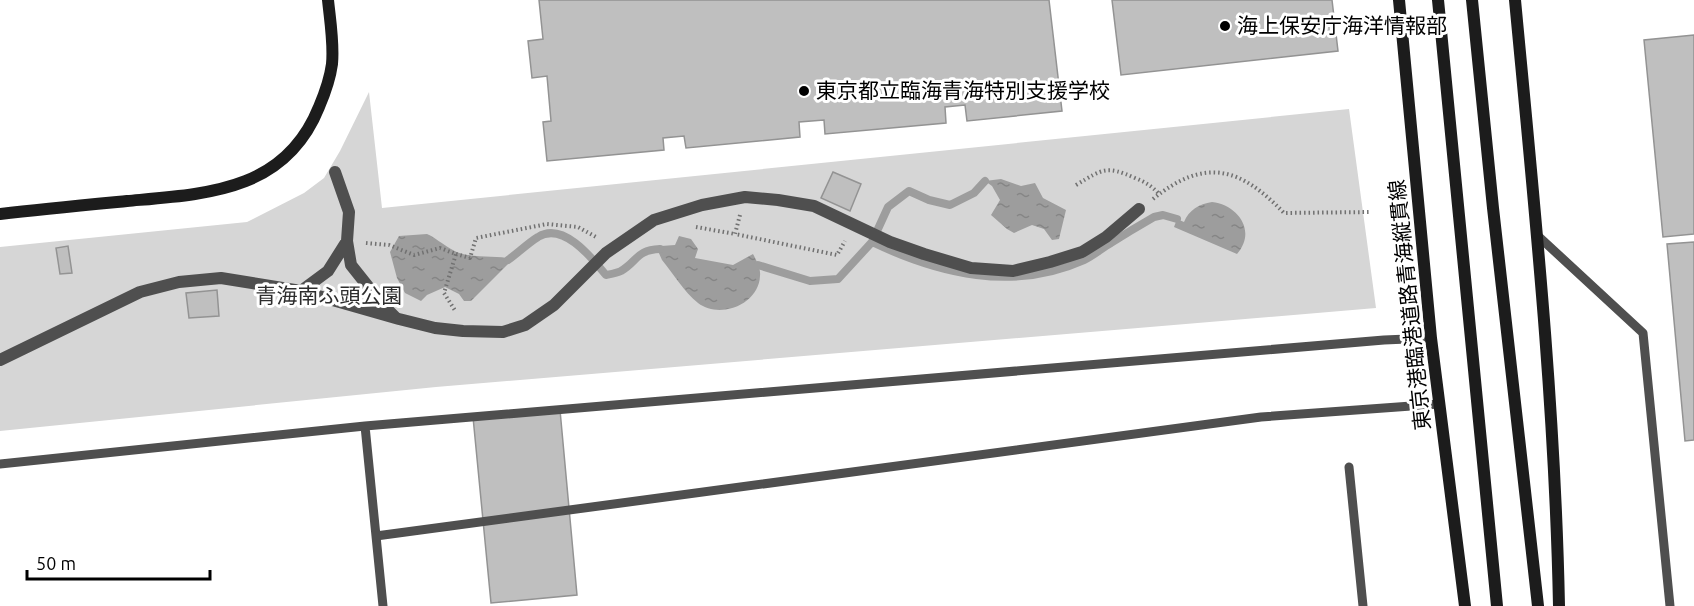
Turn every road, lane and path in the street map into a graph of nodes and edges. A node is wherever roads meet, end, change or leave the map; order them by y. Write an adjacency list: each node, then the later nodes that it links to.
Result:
1 (328, 0): 12 (street)
2 (1399, 0): 22 (street, 東京港臨港道路青海縦貫線)
3 (1438, 0): 32 (street)
4 (1472, 0): 33 (street)
5 (1515, 0): 14 (street)
6 (335, 172): 15 (street)
7 (1076, 185): 8 (path)
8 (1159, 194): 10 (path); 11 (path)
9 (745, 197): 13 (street); 13 (path); 17 (street)
10 (1139, 209): 13 (street)
11 (1371, 212)
12 (0, 214)
13 (854, 224)
14 (1537, 235): 34 (street); 35 (lane)
15 (347, 241): 19 (street); 21 (street)
16 (389, 245): 18 (path)
17 (610, 250): 18 (path); 21 (street)
18 (456, 254): 20 (path)
19 (301, 291): 21 (street); 23 (street)
20 (444, 293)
21 (399, 319)
22 (1431, 338): 24 (street, 東京港臨港道路青海縦貫線); 25 (lane)
23 (0, 360)
24 (1439, 404): 28 (lane); 31 (street, 東京港臨港道路青海縦貫線)
25 (365, 426): 26 (lane); 28 (lane)
26 (0, 464)
27 (1349, 467): 30 (lane)
28 (376, 536): 29 (lane)
29 (383, 606)
30 (1363, 606)
31 (1465, 606)
32 (1497, 606)
33 (1538, 606)
34 (1559, 606)
35 (1670, 606)

